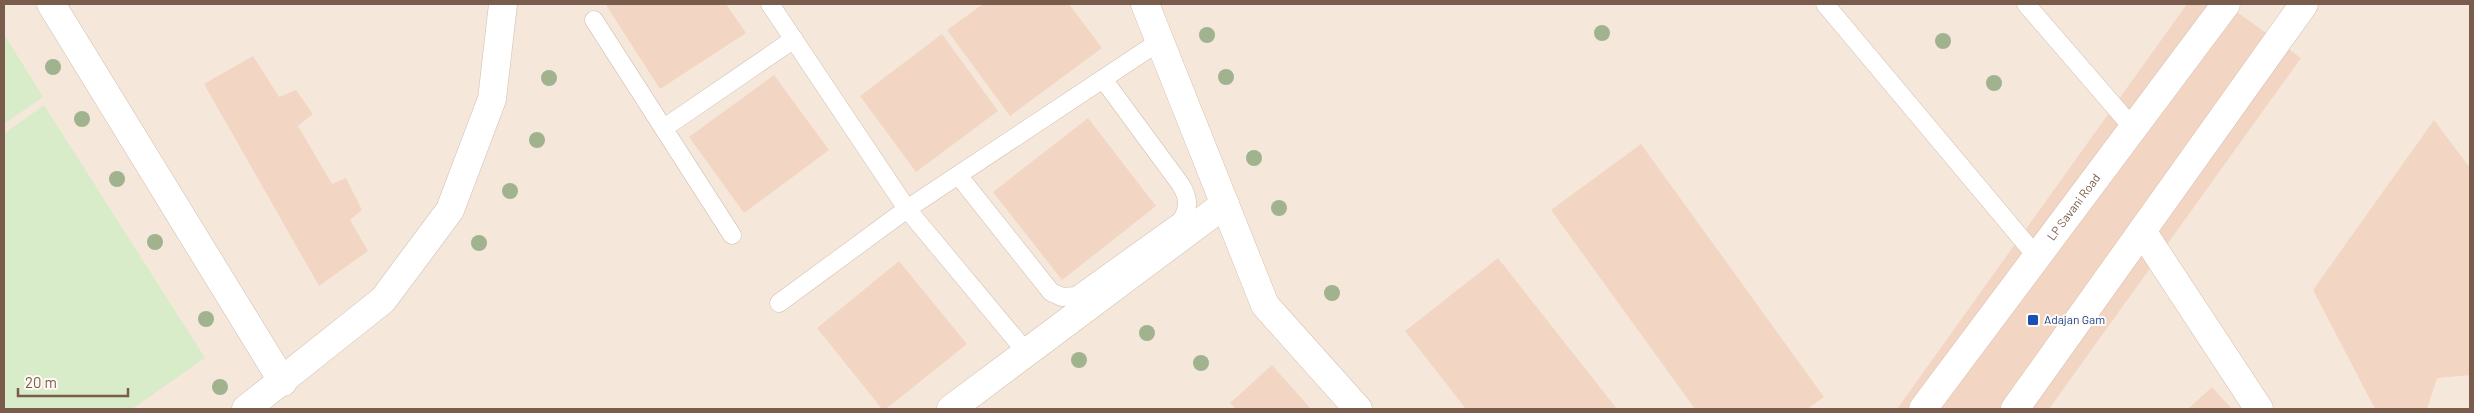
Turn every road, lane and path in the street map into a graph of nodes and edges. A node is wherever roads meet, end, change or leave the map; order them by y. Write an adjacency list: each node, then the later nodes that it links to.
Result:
1 (51, 4): 23 (street)
2 (503, 4): 23 (street)
3 (770, 4): 10 (lane)
4 (1145, 4): 11 (street)
5 (1825, 4): 20 (lane)
6 (2026, 4): 14 (lane)
7 (2226, 4): 14 (street, LP Savani Road)
8 (2304, 4): 18 (street)
9 (594, 20): 13 (lane)
10 (794, 39): 13 (lane); 17 (lane)
11 (1160, 41): 12 (lane); 16 (street)
12 (1103, 79): 15 (lane); 15 (lane)
13 (664, 128): 19 (lane)
14 (2133, 128): 20 (street, LP Savani Road)
15 (958, 175): 17 (lane)
16 (1225, 204): 22 (street); 26 (street)
17 (907, 209): 21 (lane); 22 (lane)
18 (2142, 231): 28 (street); 29 (street)
19 (732, 235)
20 (2036, 257): 27 (street, LP Savani Road)
21 (779, 303)
22 (1027, 353): 25 (street)
23 (283, 382): 24 (street)
24 (246, 409)
25 (951, 409)
26 (1358, 409)
27 (1923, 409)
28 (2015, 409)
29 (2259, 409)

